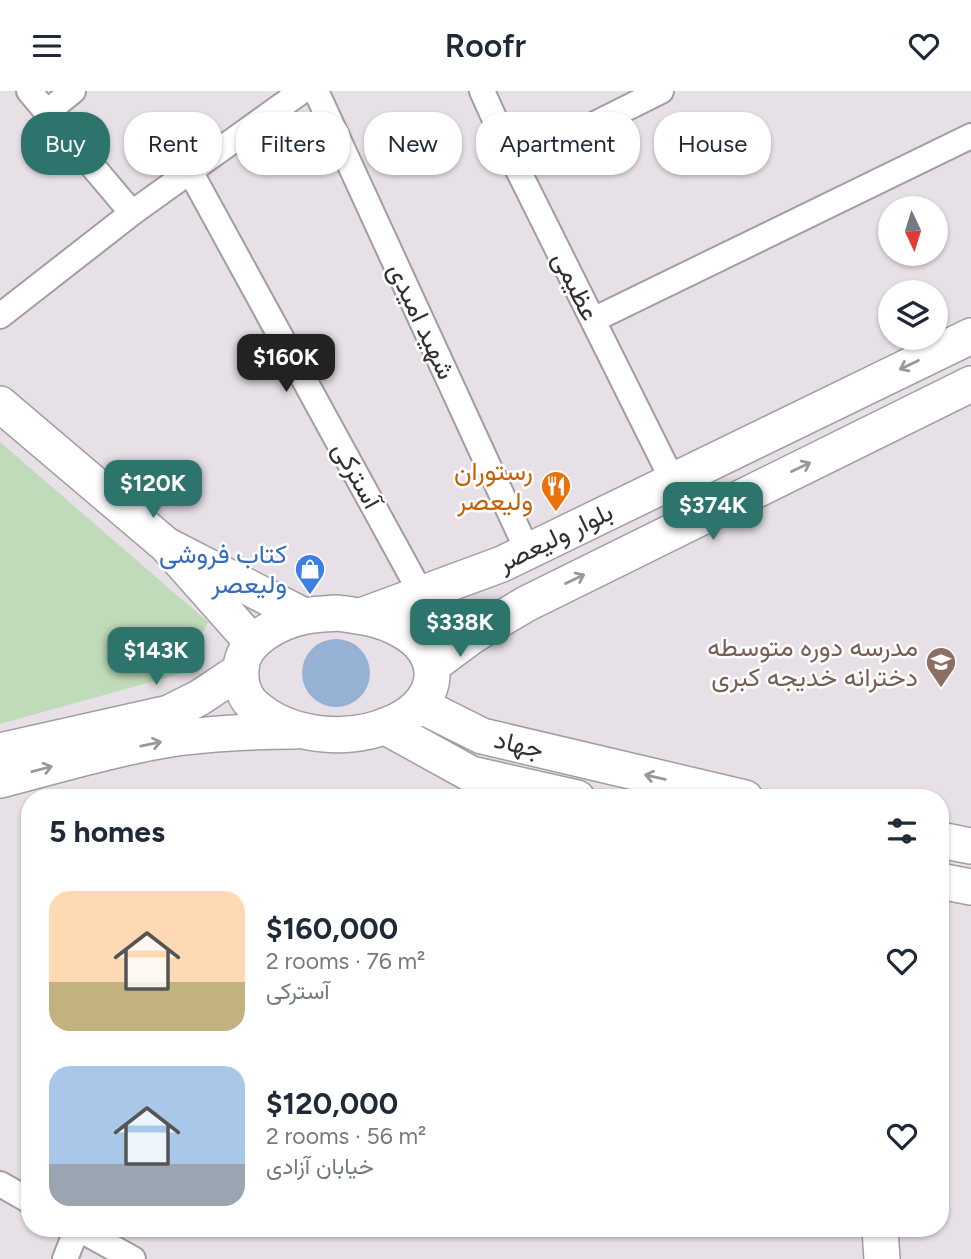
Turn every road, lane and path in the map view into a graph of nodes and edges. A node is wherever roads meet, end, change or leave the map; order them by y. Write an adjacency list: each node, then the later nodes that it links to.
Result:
1 (29, 91): 7 (street)
2 (73, 91): 7 (street)
3 (302, 91): 11 (street)
4 (317, 91): 24 (street, شهید امیدی)
5 (482, 91): 8 (street, عظیمی)
6 (661, 91): 9 (street)
7 (47, 112)
8 (491, 112)
9 (619, 112)
10 (971, 136): 18 (street)
11 (222, 148)
12 (100, 175): 16 (street)
13 (184, 175): 16 (street)
14 (192, 175): 25 (street, آسترکی)
15 (520, 175): 18 (street, عظیمی)
16 (132, 213): 17 (street)
17 (0, 316)
18 (593, 320): 22 (street, عظیمی)
19 (971, 336): 22 (main road, بلوار ولیعصر, one-way to 22)
20 (971, 384): 26 (main road, بلوار ولیعصر, one-way to 20)
21 (0, 404): 23 (main road)
22 (673, 481): 24 (main road, بلوار ولیعصر)
23 (166, 545): 27 (main road); 29 (main road)
24 (515, 558): 25 (main road, بلوار ولیعصر); 26 (main road)
25 (422, 595): 28 (main road, بلوار ولیعصر)
26 (526, 604): 30 (main road, بلوار ولیعصر)
27 (304, 616): 28 (main road); 29 (main road)
28 (361, 616): 30 (main road)
29 (247, 656): 33 (main road); 35 (main road)
30 (433, 665): 31 (main road)
31 (420, 705): 32 (main road); 34 (main road, جهاد)
32 (384, 726): 33 (main road); 37 (main road, جهاد)
33 (302, 730): 35 (main road, one-way to 33)
34 (482, 736): 37 (main road); 40 (main road, جهاد, one-way to 34)
35 (85, 744): 36 (main road); 38 (main road, one-way to 35)
36 (0, 751)
37 (471, 774): 39 (main road, جهاد)
38 (0, 780)
39 (537, 789)
40 (707, 789)
41 (949, 842): 42 (main road)
42 (971, 846)
43 (949, 883): 44 (main road)
44 (971, 887)
45 (0, 1184): 46 (street)
46 (21, 1196)
47 (75, 1237): 50 (street)
48 (93, 1237): 51 (street)
49 (881, 1237): 52 (main road)
50 (65, 1259)
51 (133, 1259)
52 (882, 1259)

